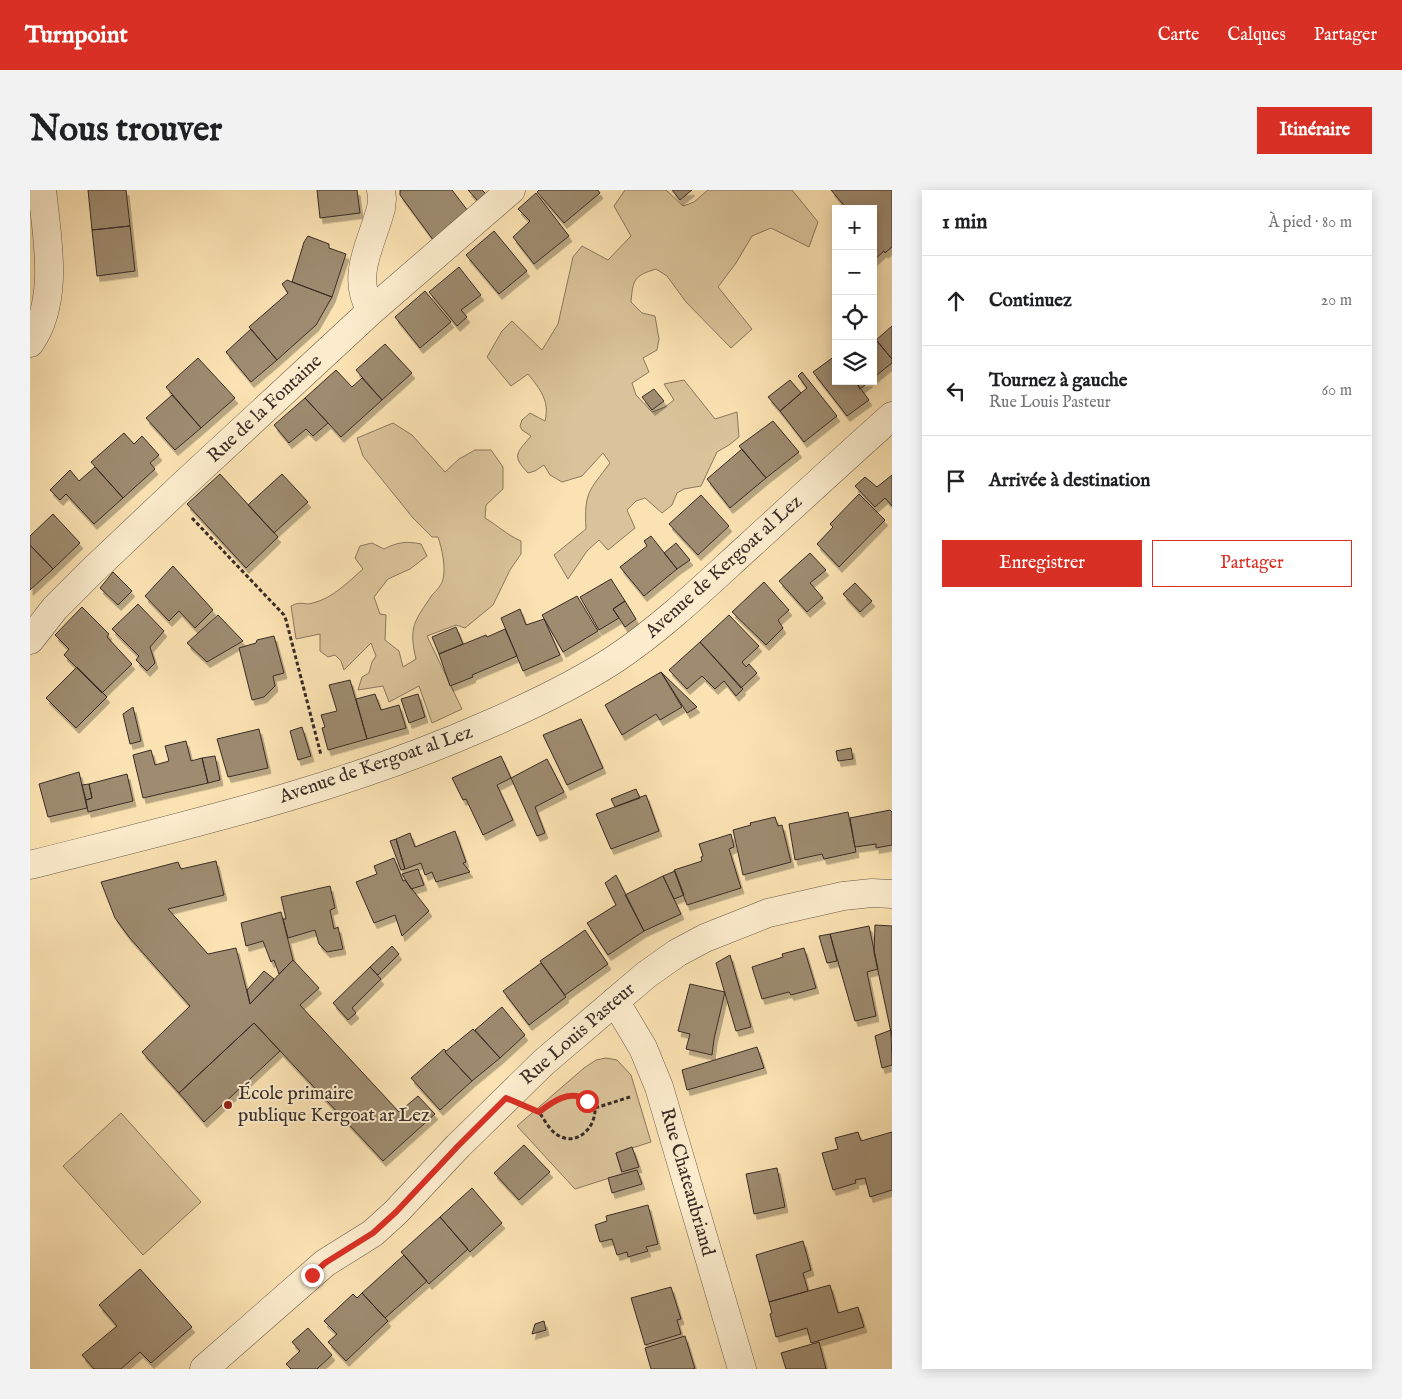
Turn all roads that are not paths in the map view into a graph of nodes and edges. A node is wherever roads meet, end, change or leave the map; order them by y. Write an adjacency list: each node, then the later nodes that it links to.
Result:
1 (42, 190): 5 (street)
2 (381, 190): 4 (street)
3 (510, 190): 4 (street, Rue de la Fontaine)
4 (371, 311): 7 (street, Rue de la Fontaine)
5 (30, 342)
6 (892, 416): 8 (street, Avenue de Kergoat al Lez)
7 (30, 640)
8 (30, 865)
9 (892, 894): 10 (street, Rue Louis Pasteur)
10 (615, 1001): 11 (street, Rue Louis Pasteur); 12 (street, Rue Chateaubriand)
11 (204, 1369)
12 (742, 1369)

